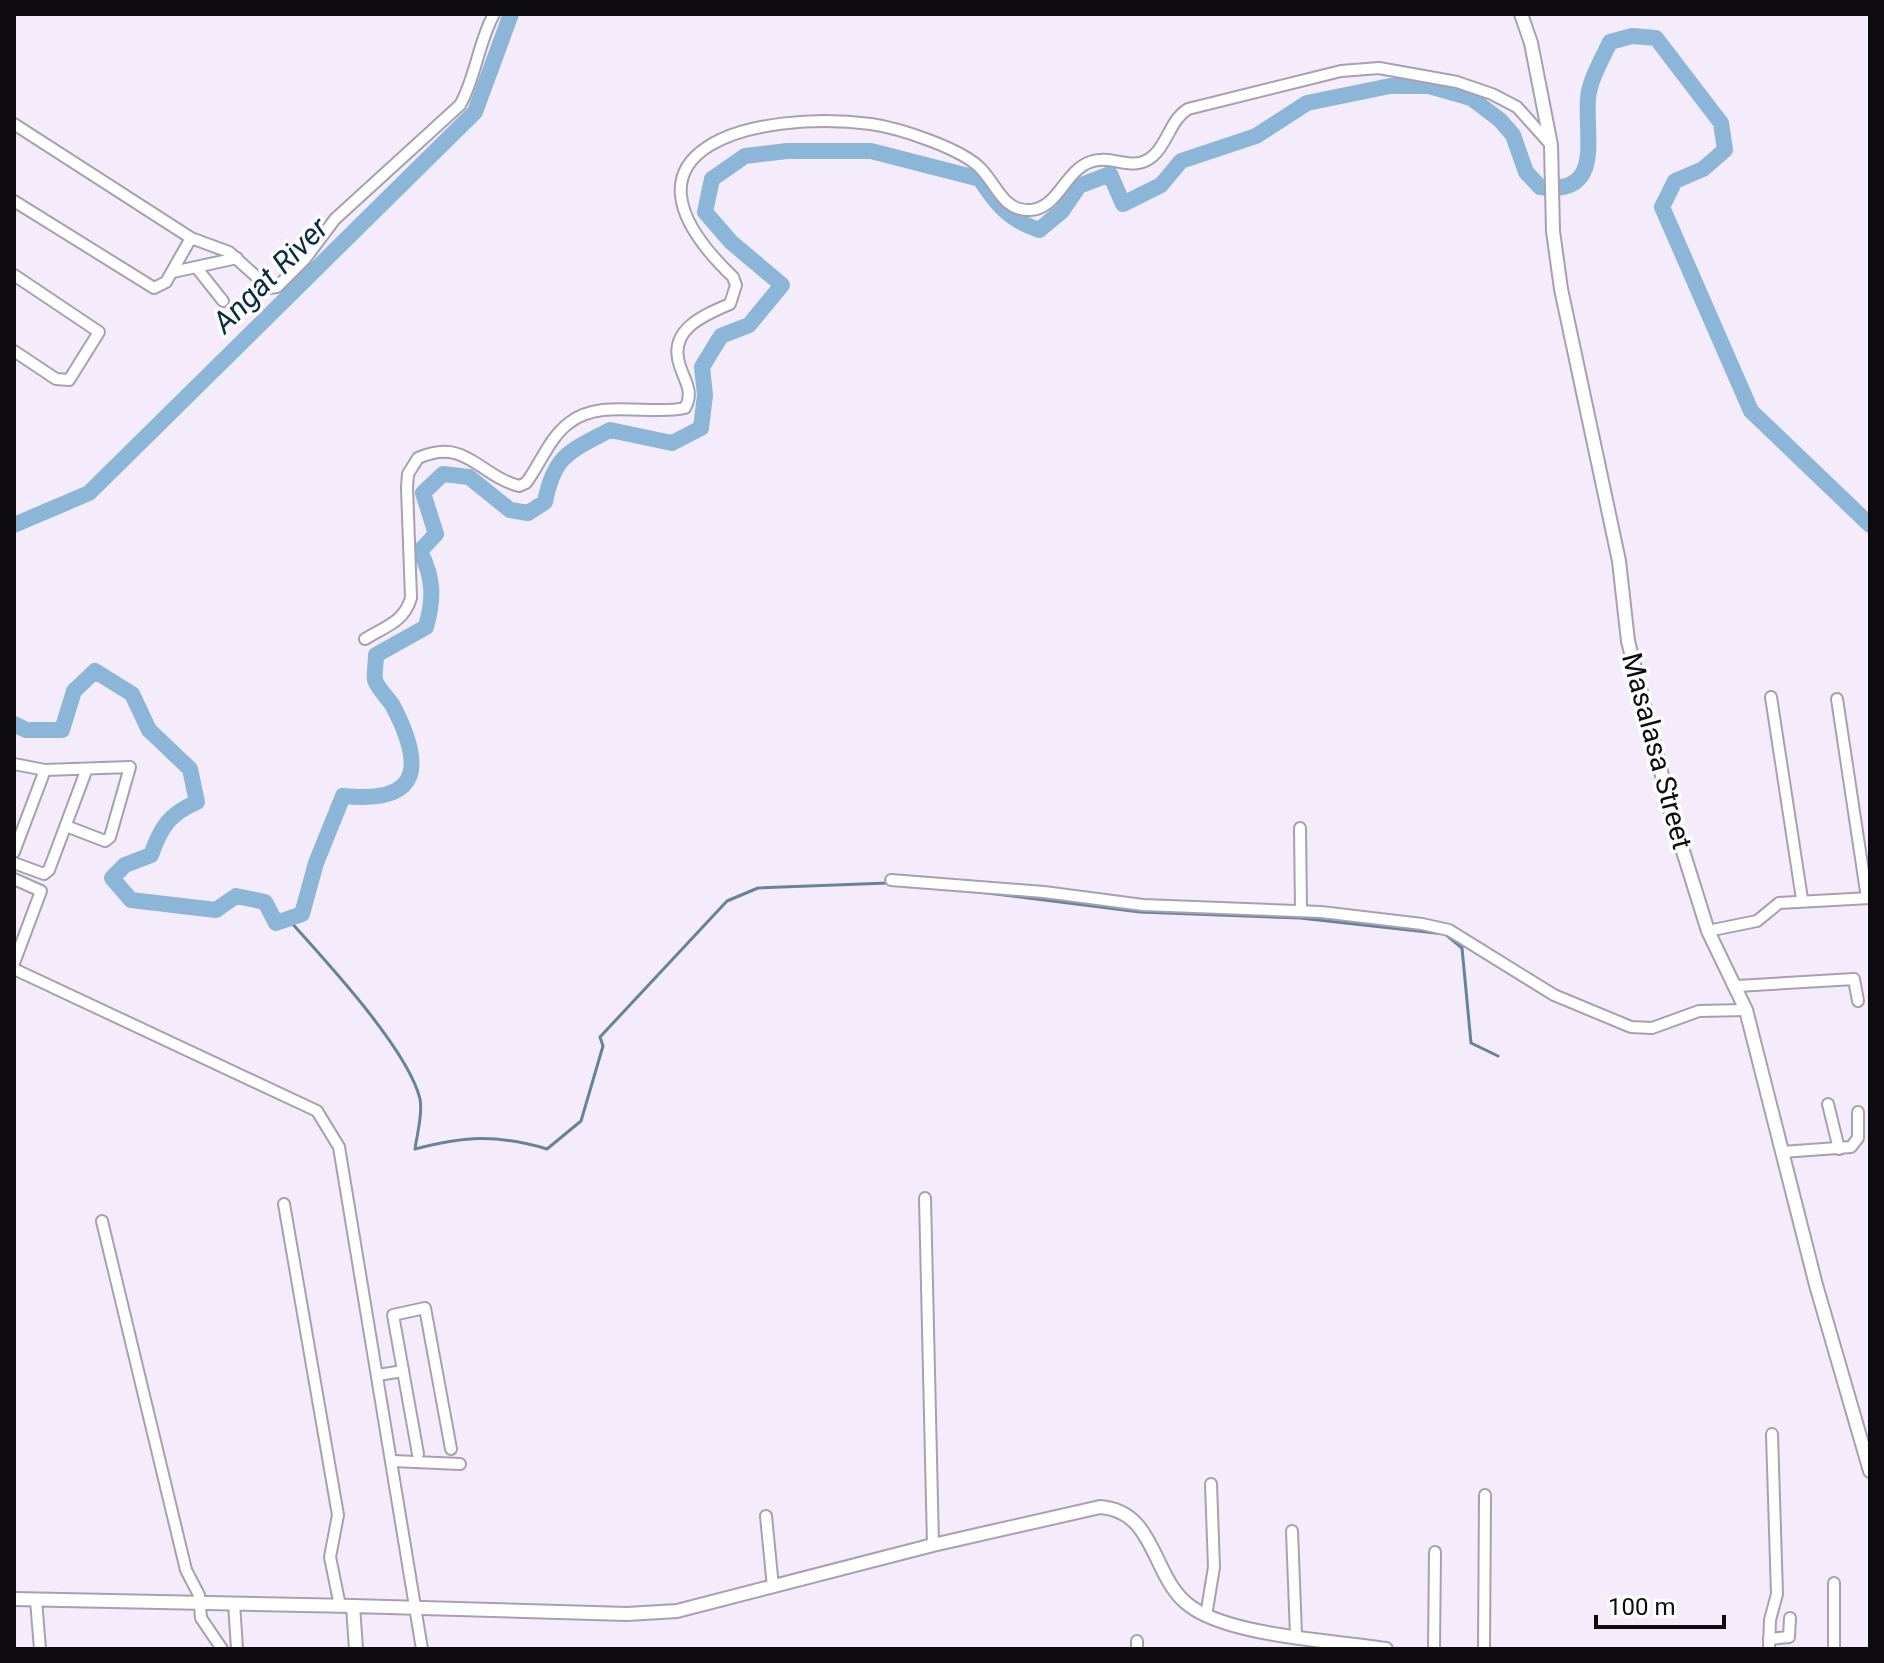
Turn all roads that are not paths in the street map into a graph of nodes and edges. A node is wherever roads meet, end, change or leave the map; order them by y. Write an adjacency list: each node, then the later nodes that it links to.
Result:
1 (494, 14): 7 (street)
2 (1521, 14): 4 (street, Masalasa Street)
3 (14, 124): 6 (street)
4 (1551, 145): 13 (street); 28 (street, Masalasa Street)
5 (14, 201): 9 (street)
6 (191, 238): 7 (street); 9 (street)
7 (237, 258): 8 (street)
8 (196, 267): 9 (street); 11 (street)
9 (173, 272)
10 (14, 275): 12 (street)
11 (223, 301)
12 (14, 351)
13 (365, 639)
14 (1771, 697): 26 (street)
15 (1837, 699): 25 (street)
16 (14, 764): 17 (street)
17 (45, 770): 18 (street); 21 (street)
18 (86, 771): 19 (street); 19 (street)
19 (66, 826): 22 (street)
20 (1300, 828): 27 (street)
21 (14, 852)
22 (14, 863)
23 (14, 879): 29 (street)
24 (891, 880): 27 (street)
25 (1868, 898): 26 (street)
26 (1802, 899): 28 (street)
27 (1301, 910): 33 (street)
28 (1708, 931): 31 (street, Masalasa Street)
29 (14, 963)
30 (14, 969): 42 (street)
31 (1737, 986): 32 (street); 33 (street, Masalasa Street)
32 (1858, 1001)
33 (1746, 1010): 37 (street, Masalasa Street)
34 (1828, 1104): 36 (street)
35 (1858, 1112): 36 (street)
36 (1839, 1149): 37 (street)
37 (1782, 1152): 48 (street, Masalasa Street)
38 (925, 1198): 53 (street)
39 (284, 1204): 61 (street)
40 (102, 1221): 59 (street)
41 (403, 1371): 42 (street); 44 (street); 45 (street)
42 (378, 1375): 46 (street)
43 (1772, 1434): 66 (street)
44 (451, 1449)
45 (418, 1454)
46 (393, 1461): 47 (street); 62 (street)
47 (460, 1464)
48 (1870, 1471)
49 (1211, 1484): 63 (street)
50 (1485, 1495): 74 (street)
51 (766, 1516): 56 (street)
52 (1292, 1531): 65 (street)
53 (933, 1545): 56 (street); 63 (street)
54 (1435, 1552): 73 (street)
55 (1834, 1583): 75 (street)
56 (773, 1587): 62 (street)
57 (14, 1599): 58 (street)
58 (36, 1600): 59 (street); 67 (street)
59 (200, 1602): 60 (street); 68 (street)
60 (234, 1603): 61 (street); 69 (street)
61 (346, 1606): 62 (street); 70 (street)
62 (417, 1608): 71 (street)
63 (1206, 1616): 65 (street)
64 (1790, 1618): 66 (street)
65 (1296, 1635): 72 (street)
66 (1769, 1644)
67 (40, 1649)
68 (222, 1649)
69 (237, 1649)
70 (356, 1649)
71 (422, 1649)
72 (1386, 1649)
73 (1434, 1649)
74 (1484, 1649)
75 (1834, 1649)

